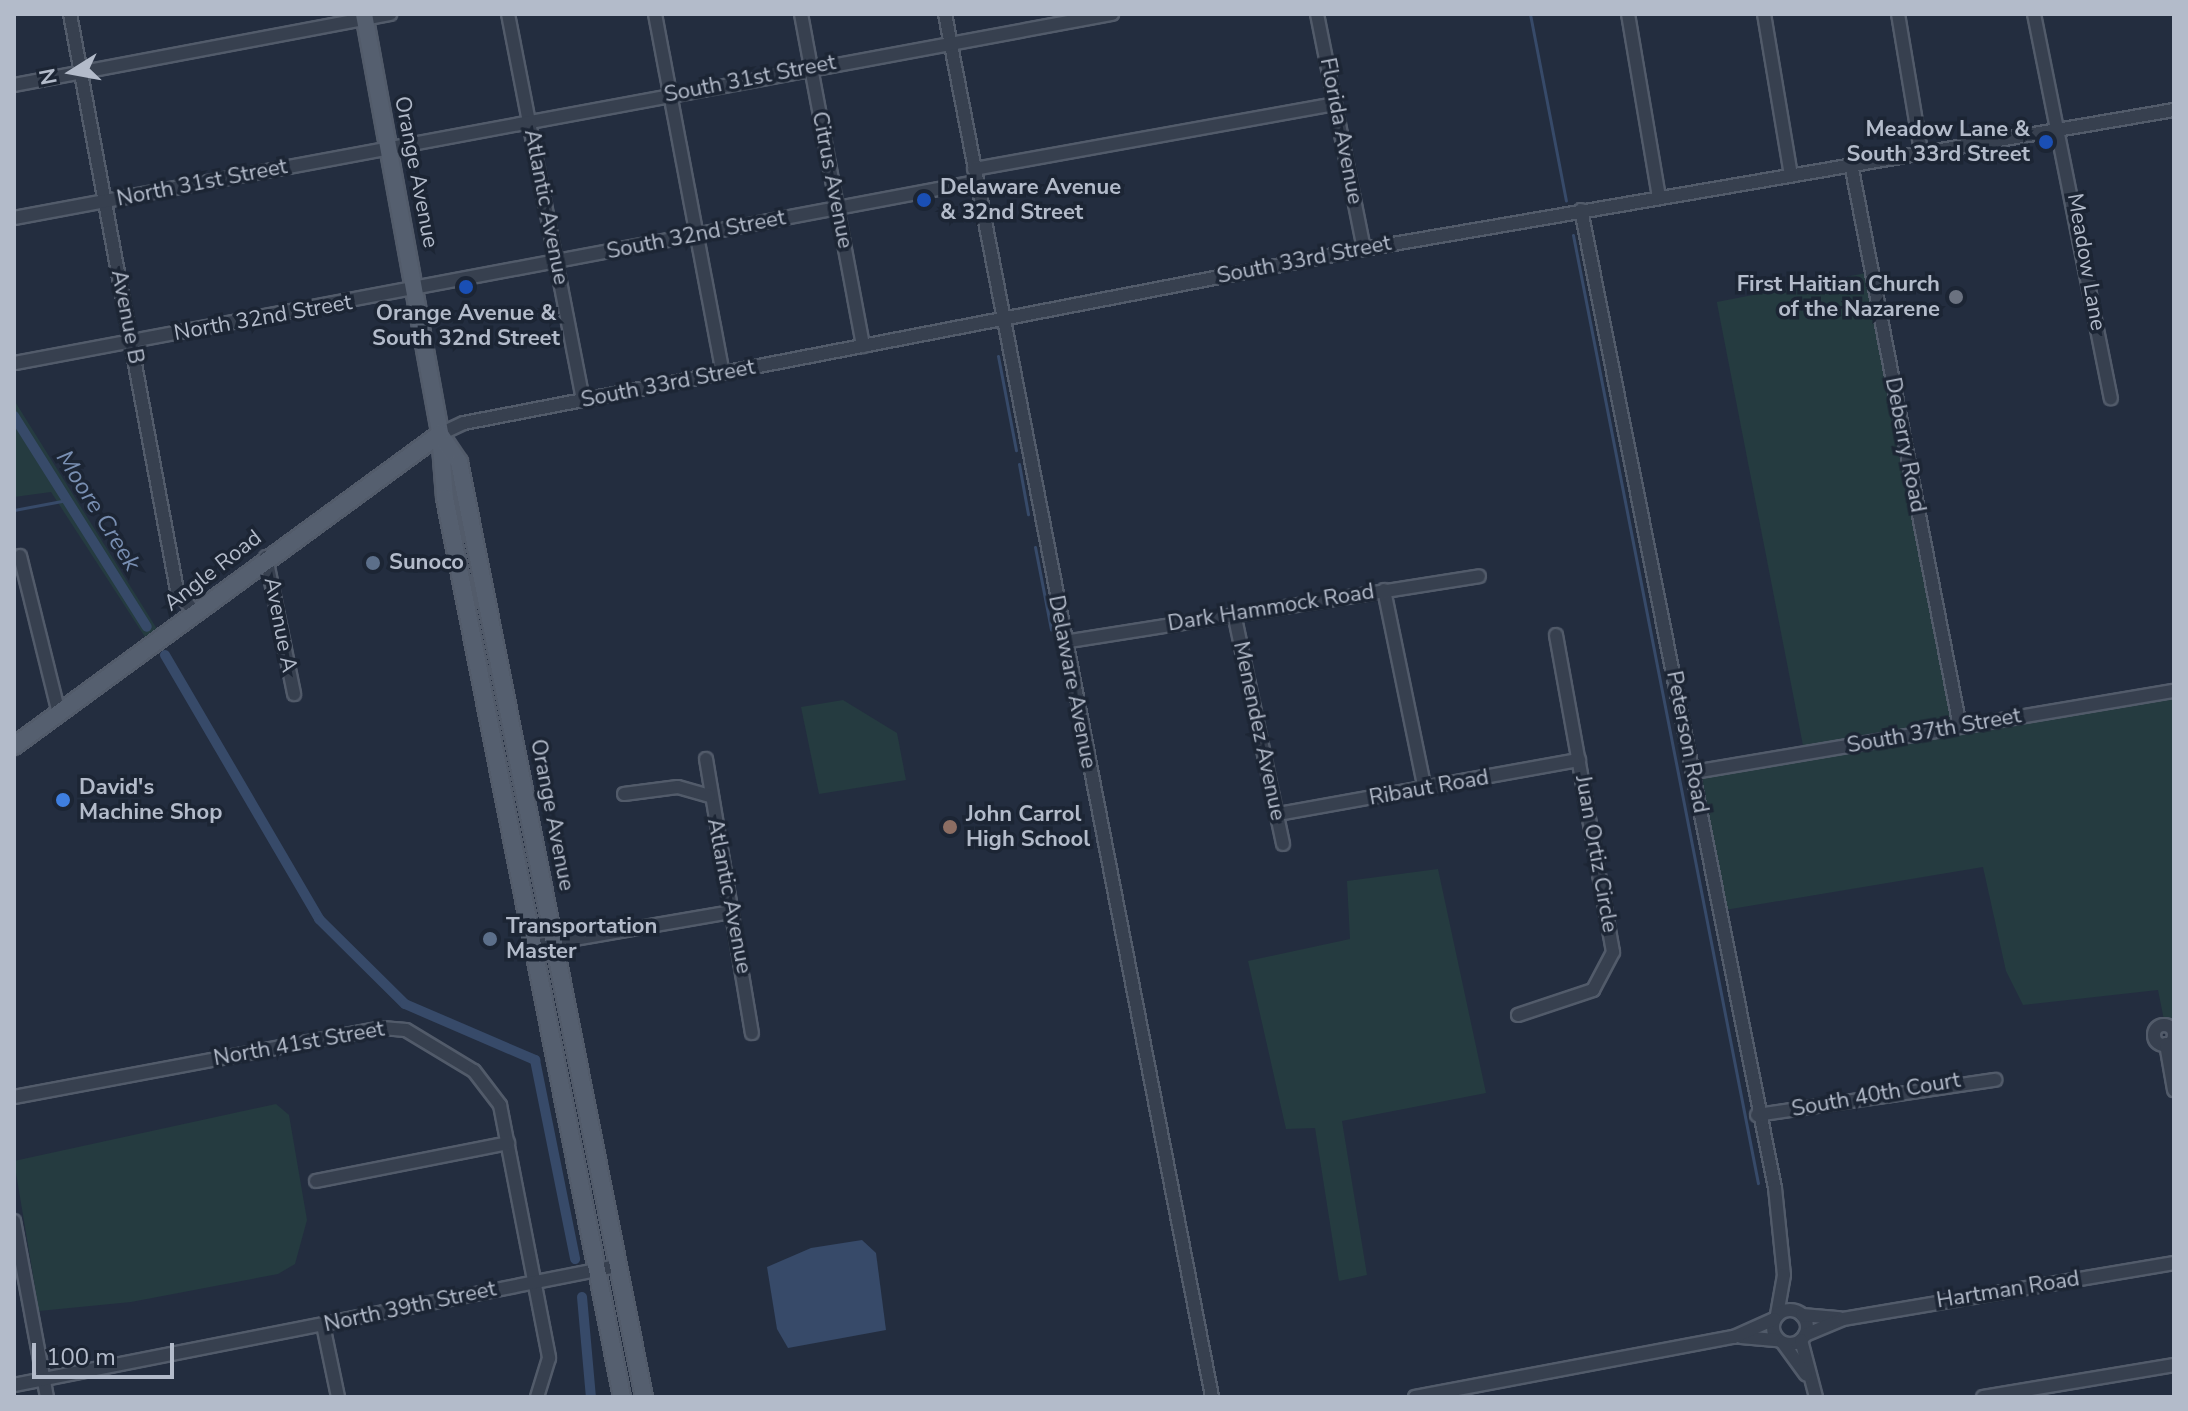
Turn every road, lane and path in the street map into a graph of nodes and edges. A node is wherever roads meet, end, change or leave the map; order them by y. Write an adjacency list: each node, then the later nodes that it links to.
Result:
1 (70, 14): 16 (street, Avenue B)
2 (390, 14): 13 (street)
3 (508, 14): 21 (street, Atlantic Avenue)
4 (655, 14): 18 (street)
5 (801, 14): 15 (street, Citrus Avenue)
6 (945, 14): 14 (street, Delaware Avenue)
7 (1112, 14): 14 (street, South 31st Street)
8 (1317, 14): 19 (street, Florida Avenue)
9 (1628, 14): 28 (street)
10 (1764, 14): 27 (street)
11 (1898, 14): 24 (street)
12 (2034, 14): 22 (street, Meadow Lane)
13 (365, 16): 16 (street); 23 (main road, Orange Avenue)
14 (950, 42): 15 (street, South 31st Street); 26 (street, Delaware Avenue)
15 (811, 67): 18 (street, South 31st Street); 30 (street, Citrus Avenue)
16 (82, 72): 17 (street); 29 (street, Avenue B)
17 (14, 85)
18 (669, 94): 21 (street, South 31st Street); 33 (street)
19 (1335, 104): 26 (street, South 32nd Street); 34 (street, Florida Avenue)
20 (2174, 110): 22 (street, South 33rd Street)
21 (528, 120): 23 (street, South 31st Street); 35 (street, Atlantic Avenue)
22 (2054, 130): 24 (street, South 33rd Street); 42 (street, Meadow Lane)
23 (389, 147): 29 (street, North 31st Street); 36 (main road, Orange Avenue)
24 (1921, 152): 25 (street, South 33rd Street)
25 (1851, 164): 27 (street, South 33rd Street); 58 (street, Deberry Road)
26 (975, 175): 30 (street, South 32nd Street); 37 (street, Delaware Avenue)
27 (1791, 175): 28 (street, South 33rd Street)
28 (1659, 197): 31 (street, South 33rd Street)
29 (106, 201): 32 (street, North 31st Street); 38 (street, Avenue B)
30 (838, 207): 33 (street, South 32nd Street); 39 (street, Citrus Avenue)
31 (1581, 210): 34 (street, South 33rd Street); 62 (street, Peterson Road)
32 (14, 218)
33 (696, 234): 35 (street, South 32nd Street); 41 (street)
34 (1364, 249): 37 (street, South 33rd Street)
35 (557, 261): 36 (street, South 32nd Street); 43 (street, Atlantic Avenue)
36 (416, 290): 38 (street, North 32nd Street); 44 (main road, Orange Avenue)
37 (1003, 317): 39 (street, South 33rd Street); 53 (street, Delaware Avenue)
38 (133, 342): 40 (street, North 32nd Street); 49 (street, Avenue B)
39 (863, 346): 41 (street, South 33rd Street)
40 (15, 363)
41 (723, 373): 43 (street, South 33rd Street)
42 (2111, 398)
43 (583, 400): 44 (street, South 33rd Street)
44 (440, 434): 46 (main road, Angle Road); 51 (main road, Orange Avenue); 57 (main road, Orange Avenue)
45 (20, 556): 56 (street)
46 (266, 557): 49 (main road, Angle Road); 55 (street, Avenue A)
47 (1479, 576): 48 (street, Dark Hammock Road)
48 (1384, 590): 50 (street, Dark Hammock Road); 63 (street)
49 (196, 614): 56 (main road, Angle Road)
50 (1235, 618): 53 (street, Dark Hammock Road); 66 (street, Menendez Avenue)
51 (469, 624): 57 (main road); 70 (main road, Orange Avenue)
52 (1556, 635): 61 (street, Juan Ortiz Circle)
53 (1064, 642): 103 (street, Delaware Avenue)
54 (2174, 691): 58 (street, South 37th Street)
55 (294, 694)
56 (59, 714): 59 (main road, Angle Road)
57 (512, 722): 69 (main road, Orange Avenue)
58 (1960, 727): 62 (street, South 37th Street)
59 (14, 746)
60 (706, 759): 65 (street, Atlantic Avenue)
61 (1579, 760): 63 (street, Ribaut Road); 71 (street, Juan Ortiz Circle)
62 (1694, 772): 77 (street, Peterson Road)
63 (1425, 789): 66 (street, Ribaut Road)
64 (624, 794): 65 (street)
65 (709, 796): 68 (street, Atlantic Avenue)
66 (1278, 814): 67 (street, Menendez Avenue)
67 (1283, 844)
68 (730, 912): 69 (street); 72 (street, Atlantic Avenue)
69 (554, 942): 70 (street); 82 (main road, Orange Avenue)
70 (534, 946): 83 (main road, Orange Avenue)
71 (1518, 1015)
72 (752, 1033)
73 (2166, 1044): 75 (street)
74 (1995, 1080): 77 (street, South 40th Court)
75 (2174, 1090)
76 (14, 1097): 78 (street, North 41st Street)
77 (1757, 1115): 84 (street, Peterson Road)
78 (508, 1143): 79 (street); 85 (street, North 41st Street)
79 (316, 1181)
80 (15, 1230): 95 (street)
81 (2174, 1263): 88 (street, Hartman Road)
82 (617, 1266): 83 (street, North 39th Street); 102 (main road, Orange Avenue)
83 (596, 1271): 85 (street, North 39th Street); 101 (main road, Orange Avenue)
84 (1784, 1275): 86 (street, Peterson Road); 87 (street, Peterson Road)
85 (536, 1282): 89 (street, North 39th Street); 100 (street, North 41st Street)
86 (1800, 1313): 87 (street, Hartman Road); 88 (street, Hartman Road); 91 (street, Peterson Road)
87 (1776, 1317): 90 (street); 92 (street)
88 (1843, 1319): 91 (street, Hartman Road)
89 (323, 1325): 95 (street, North 39th Street); 99 (street)
90 (1734, 1337): 92 (street); 104 (street)
91 (1803, 1338): 92 (street, Hartman Road); 94 (street)
92 (1781, 1342): 94 (street)
93 (2174, 1365): 96 (street)
94 (1808, 1378): 105 (street)
95 (43, 1379): 97 (street, North 39th Street); 98 (street)
96 (2071, 1382): 106 (street); 107 (street)
97 (14, 1385)
98 (47, 1397)
99 (338, 1397)
100 (537, 1397)
101 (622, 1397)
102 (644, 1397)
103 (1212, 1397)
104 (1415, 1397)
105 (1816, 1397)
106 (1983, 1397)
107 (2073, 1397)

